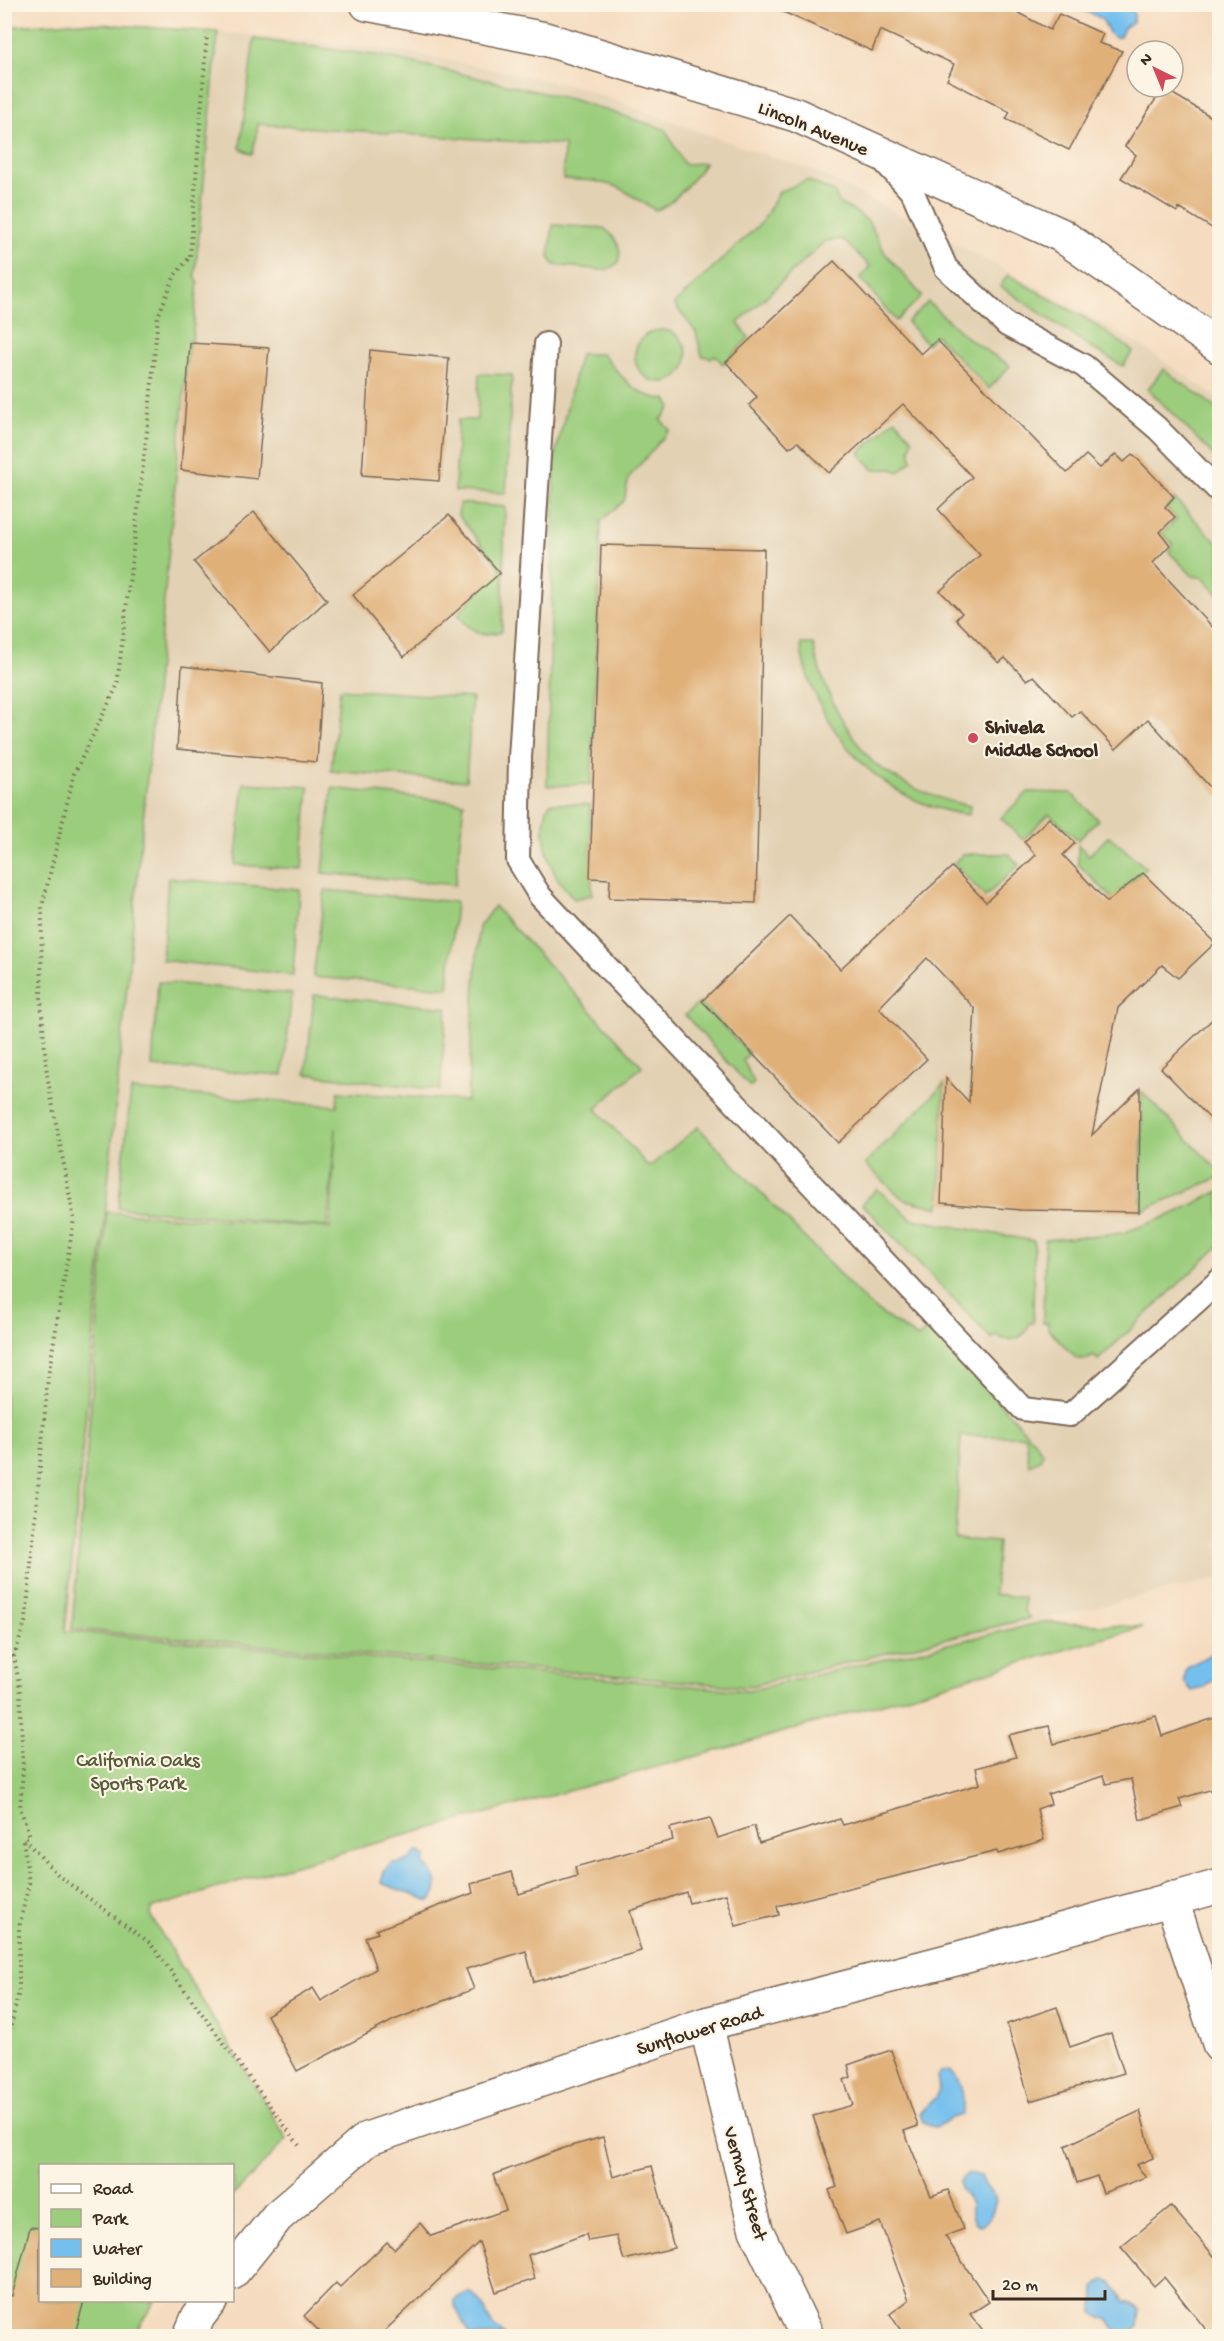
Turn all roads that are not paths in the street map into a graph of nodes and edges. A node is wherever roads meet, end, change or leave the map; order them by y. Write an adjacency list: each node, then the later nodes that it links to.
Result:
1 (367, 4): 2 (street, Lincoln Avenue)
2 (875, 151): 4 (street, Lincoln Avenue); 5 (lane)
3 (546, 344): 6 (lane)
4 (1220, 347)
5 (1220, 492)
6 (1220, 1280)
7 (1220, 1886): 8 (street, Sunflower Road)
8 (1171, 1898): 9 (street, Sunflower Road); 10 (street)
9 (706, 2024): 11 (street, Sunflower Road); 14 (street, Vernay Street)
10 (1220, 2046)
11 (234, 2271)
12 (210, 2302): 13 (street)
13 (190, 2337)
14 (807, 2337)

